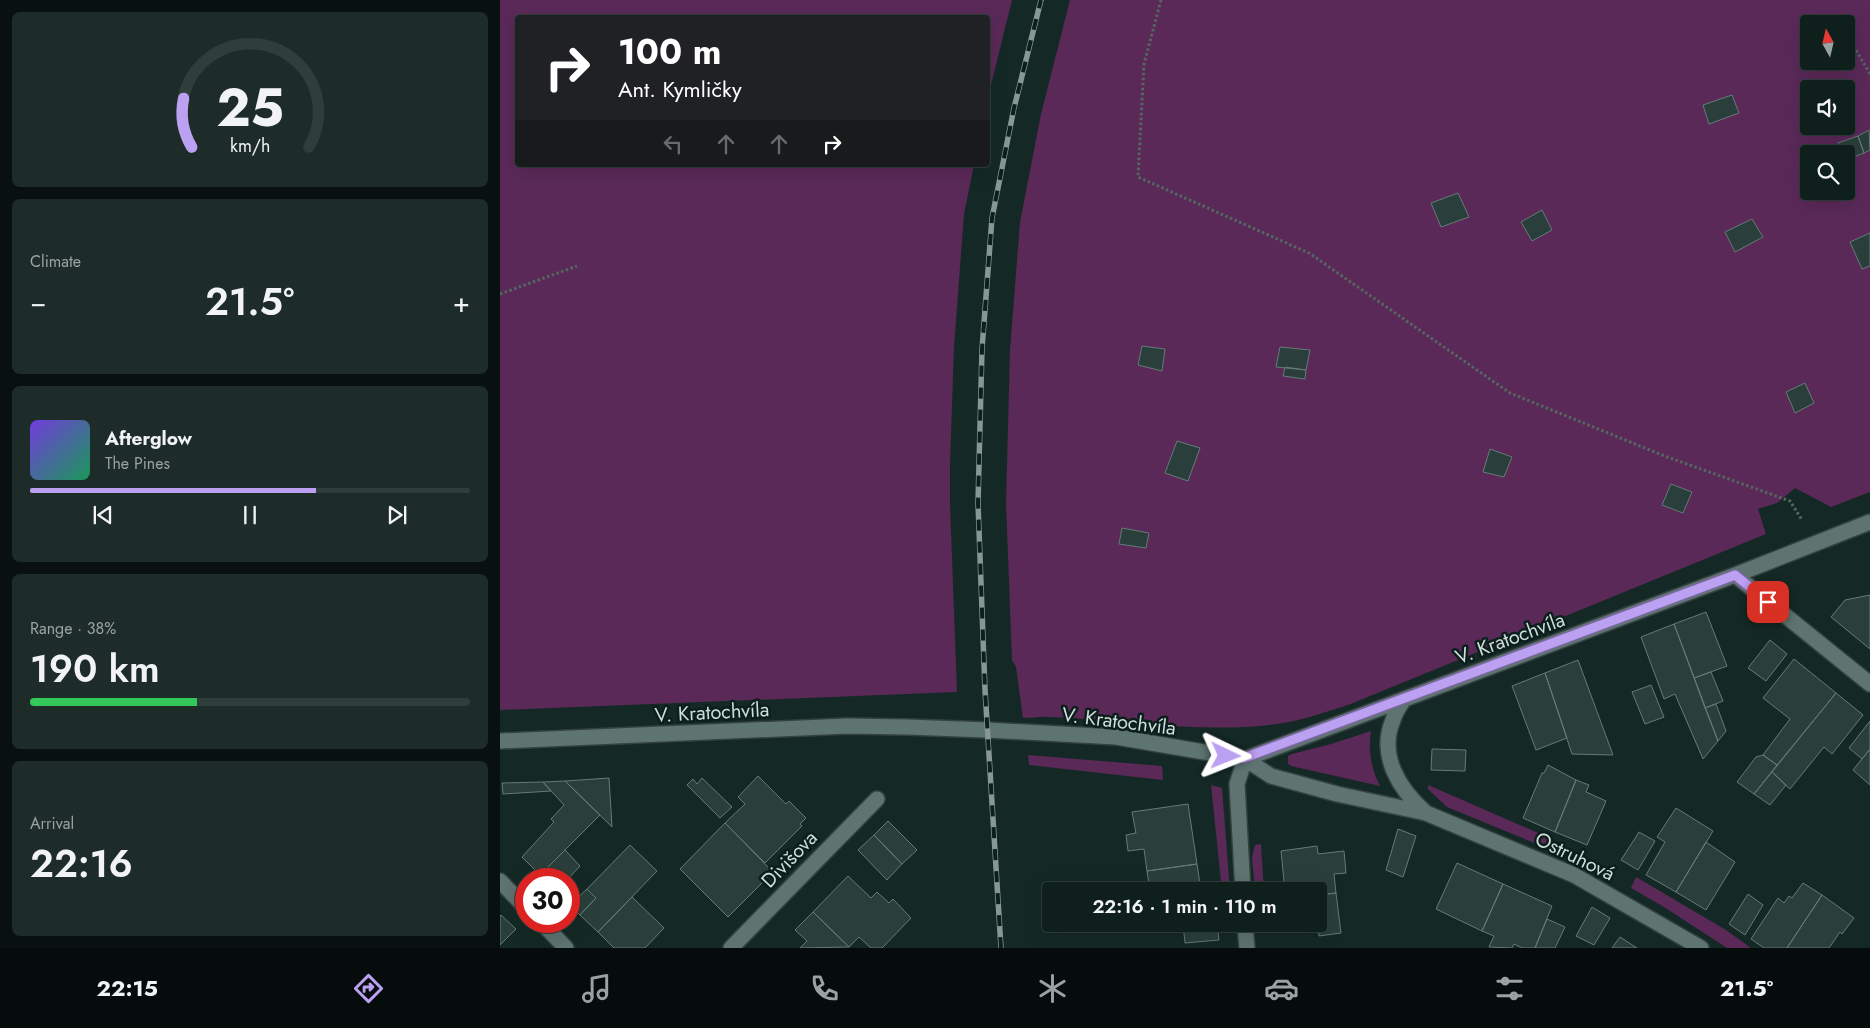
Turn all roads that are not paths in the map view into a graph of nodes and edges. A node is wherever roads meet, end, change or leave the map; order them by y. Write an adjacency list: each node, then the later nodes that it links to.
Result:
1 (1870, 522): 2 (street, V. Kratochvíla)
2 (1735, 575): 3 (street); 4 (street, V. Kratochvíla)
3 (1870, 684)
4 (1404, 699): 6 (street, V. Kratochvíla); 8 (street, Ostruhová)
5 (500, 742): 6 (street, V. Kratochvíla)
6 (1244, 758): 8 (street, Ostruhová); 10 (street)
7 (876, 799): 15 (street, Divišova)
8 (1426, 813): 17 (street, Ostruhová)
9 (500, 881): 11 (street)
10 (1242, 882)
11 (515, 897)
12 (1246, 932): 16 (street)
13 (552, 933): 14 (street)
14 (566, 948)
15 (731, 948)
16 (1247, 948)
17 (1701, 948)

